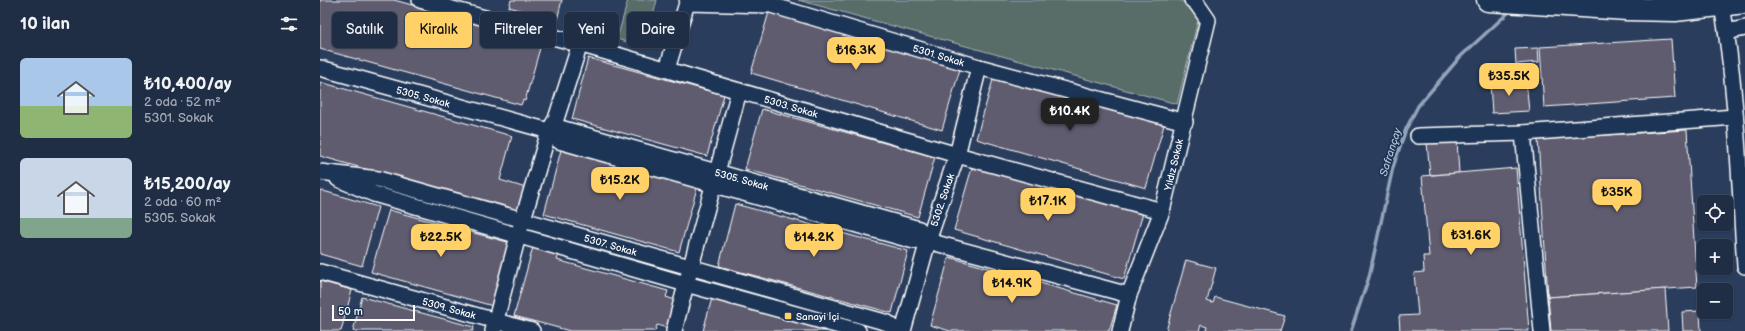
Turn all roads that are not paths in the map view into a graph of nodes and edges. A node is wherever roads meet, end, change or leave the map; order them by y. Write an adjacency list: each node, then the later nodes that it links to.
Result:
1 (420, 0): 8 (street, 5303. Sokak)
2 (1192, 0): 16 (street, Yıldız Sokak)
3 (1488, 0): 5 (highway)
4 (1745, 2): 5 (highway)
5 (1722, 5): 7 (street)
6 (1745, 28): 7 (street)
7 (1727, 32): 15 (street)
8 (564, 40)
9 (579, 48): 17 (street)
10 (594, 48): 13 (street, 5303. Sokak)
11 (980, 67): 13 (street, 5301. Sokak); 16 (street, 5301. Sokak); 20 (street, 5302. Sokak)
12 (320, 68): 17 (street, 5305. Sokak)
13 (667, 69): 14 (street, 5303. Sokak)
14 (739, 91): 20 (street, 5303. Sokak); 22 (street)
15 (1735, 117): 18 (street); 28 (street)
16 (1185, 122): 23 (street, Yıldız Sokak)
17 (549, 131): 22 (street, 5305. Sokak); 24 (street)
18 (1523, 133): 19 (street); 39 (street)
19 (1418, 136)
20 (957, 155): 23 (street, 5303. Sokak); 26 (street, 5302. Sokak)
21 (320, 172): 24 (street, 5307. Sokak); 25 (street, 5307. Sokak)
22 (716, 178): 26 (street, 5305. Sokak); 27 (street)
23 (1162, 211): 31 (street, Yıldız Sokak)
24 (523, 220): 25 (street); 27 (street, 5307. Sokak)
25 (518, 236): 30 (street, 5307. Sokak); 32 (street)
26 (928, 241): 31 (street, 5305. Sokak); 37 (street, 5302. Sokak)
27 (690, 266): 30 (street); 36 (street, 5307. Sokak)
28 (1745, 266)
29 (320, 272): 32 (street, 5309. Sokak)
30 (686, 284): 34 (street); 35 (street, 5307. Sokak)
31 (1129, 295): 38 (street, Yıldız Sokak)
32 (494, 326): 33 (street, 5309. Sokak)
33 (532, 331)
34 (674, 331)
35 (858, 331)
36 (898, 331)
37 (903, 331)
38 (1120, 331)
39 (1542, 331)

